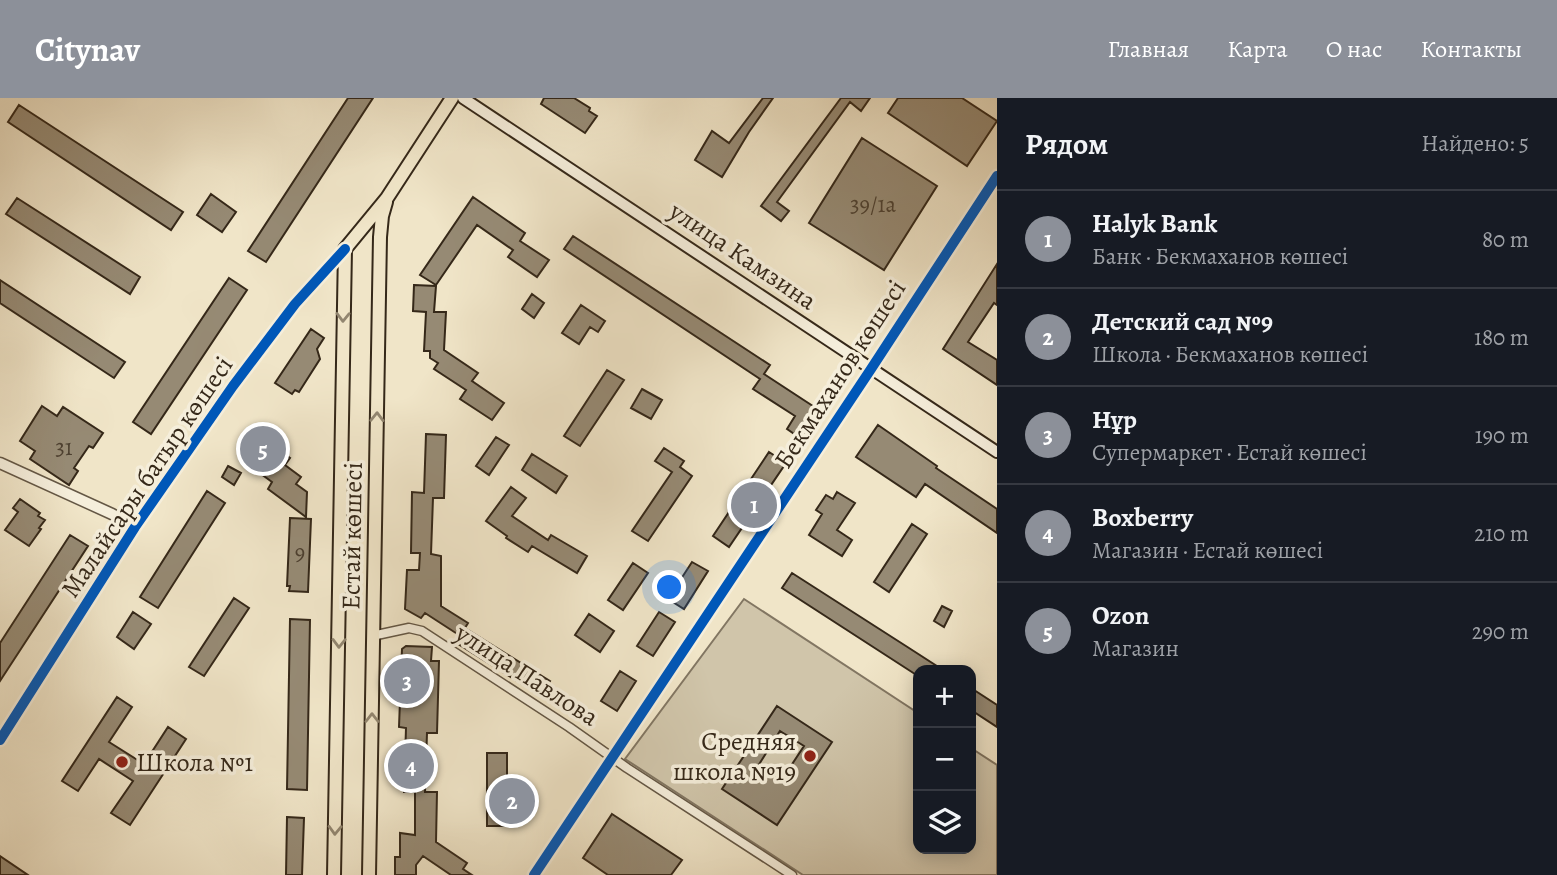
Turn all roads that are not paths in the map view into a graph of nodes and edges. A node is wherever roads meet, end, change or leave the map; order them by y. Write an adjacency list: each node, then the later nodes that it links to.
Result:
1 (452, 98): 4 (main road, Малайсары батыр көшесі)
2 (463, 98): 6 (main road, улица Камзина)
3 (997, 176): 6 (street, Бекмаханов көшесі)
4 (387, 198): 5 (main road, Малайсары батыр көшесі); 10 (main road, Естай көшесі, one-way to 4)
5 (345, 249): 9 (street, Малайсары батыр көшесі); 13 (main road, Естай көшесі, one-way to 13)
6 (871, 369): 7 (main road, улица Камзина); 12 (street, Бекмаханов көшесі)
7 (997, 452)
8 (0, 463): 9 (street)
9 (135, 527): 11 (street, Малайсары батыр көшесі)
10 (372, 636): 12 (street, улица Павлова); 14 (main road, Естай көшесі, one-way to 10)
11 (0, 740)
12 (612, 758): 15 (street, Бекмаханов көшесі); 16 (street, улица Павлова)
13 (334, 875)
14 (369, 875)
15 (534, 875)
16 (792, 875)

